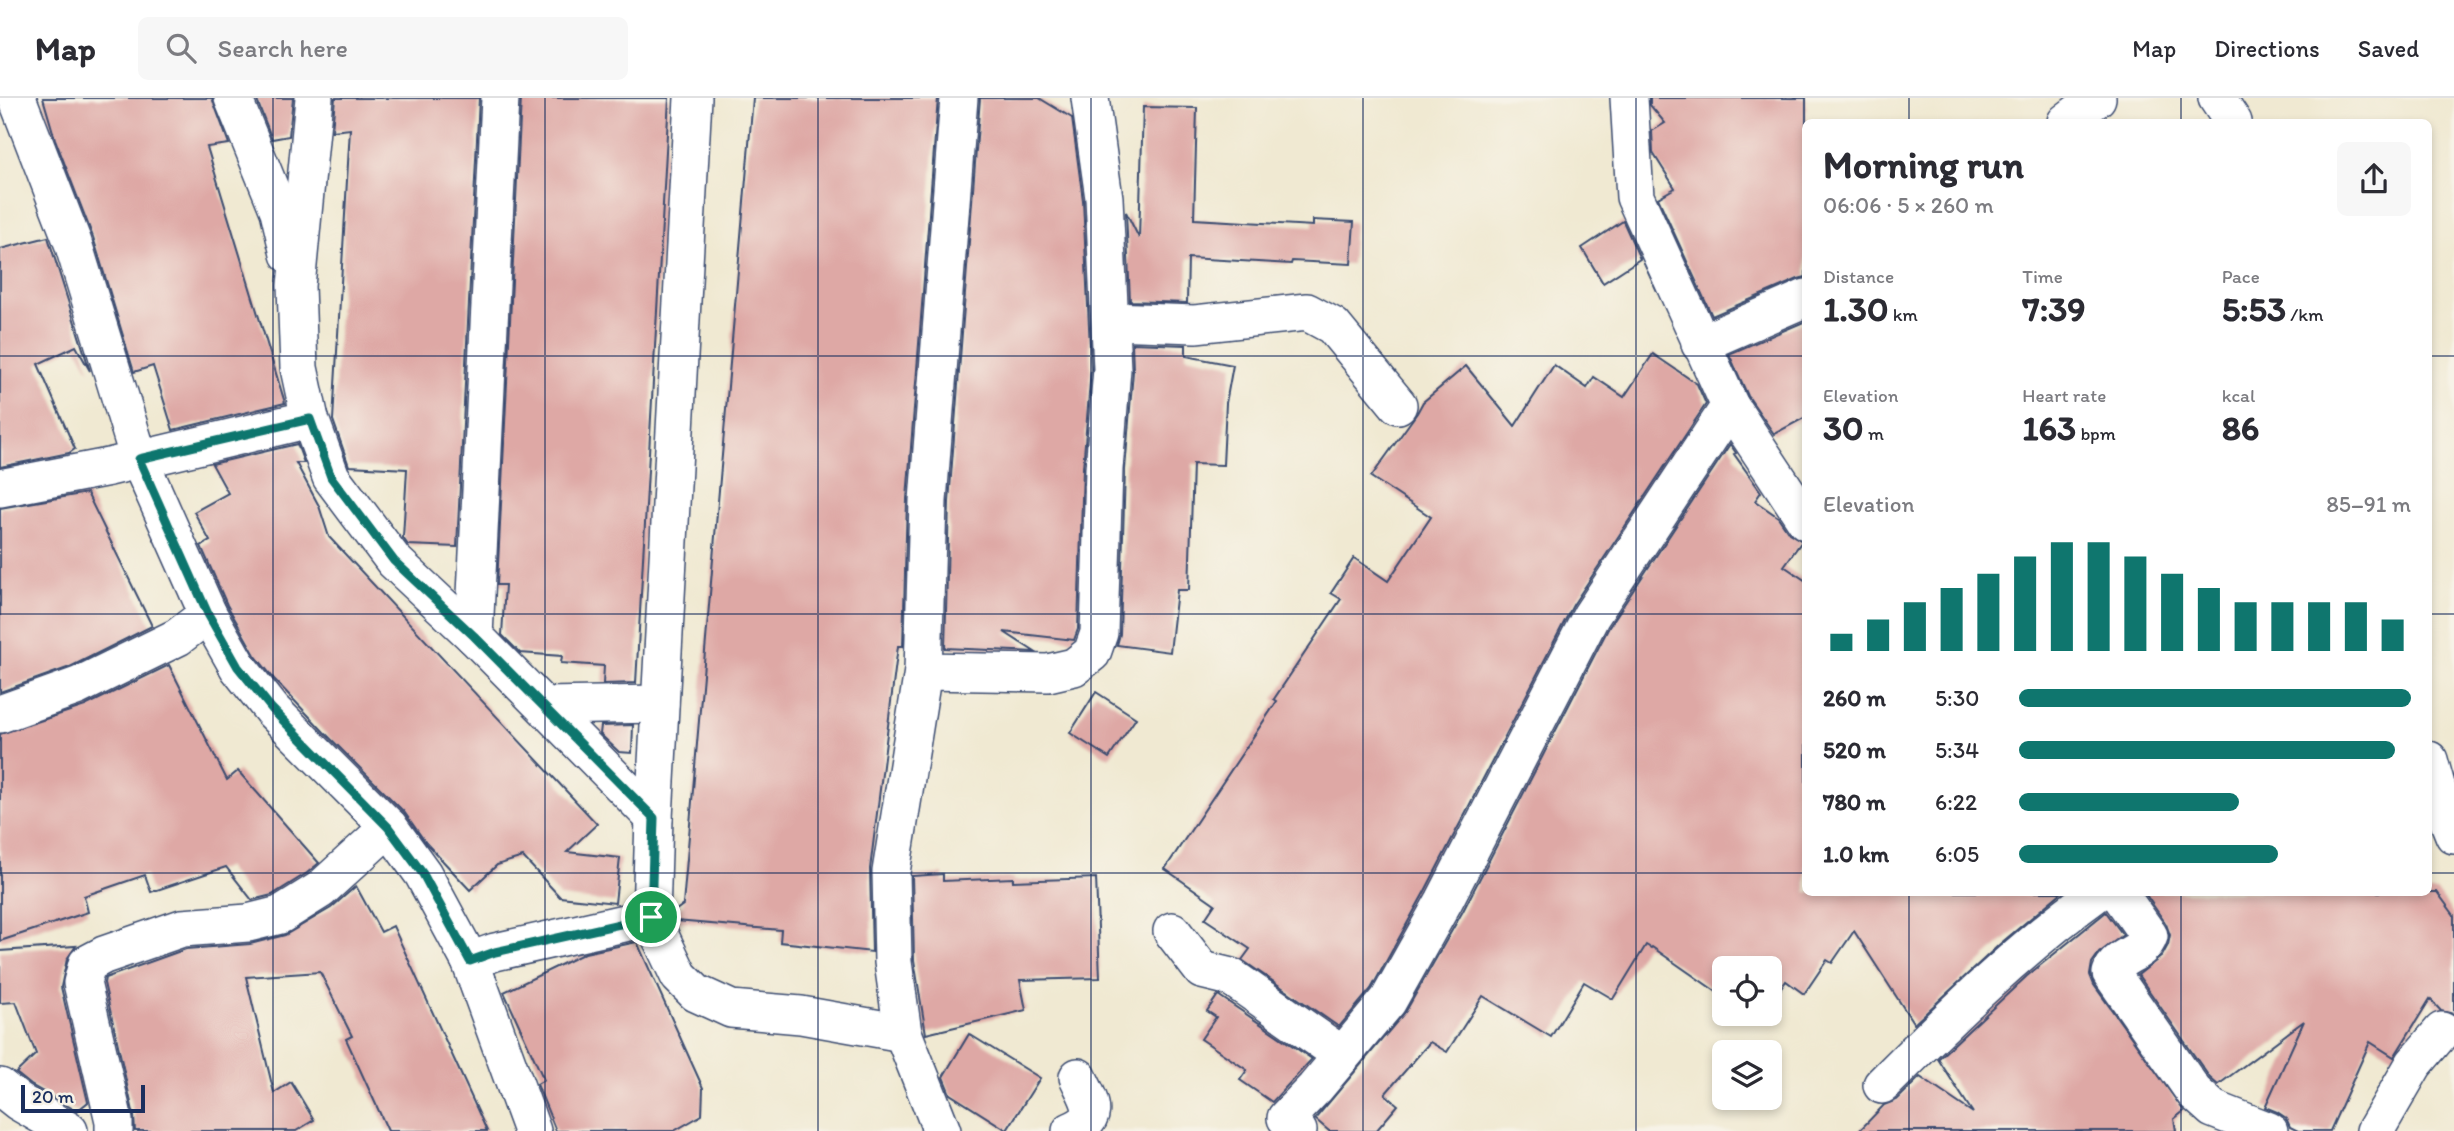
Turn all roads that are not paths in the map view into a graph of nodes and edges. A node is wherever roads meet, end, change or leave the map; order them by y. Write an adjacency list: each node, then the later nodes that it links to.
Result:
1 (17, 98): 20 (street)
2 (233, 98): 13 (street)
3 (314, 98): 13 (street)
4 (500, 98): 24 (street)
5 (693, 98): 26 (street)
6 (959, 98): 25 (street)
7 (1090, 98): 15 (street)
8 (1629, 98): 16 (street)
9 (2097, 98): 11 (street)
10 (2217, 98): 12 (street)
11 (2070, 119)
12 (2231, 119)
13 (296, 286): 19 (street)
14 (1802, 300): 16 (street)
15 (1111, 321): 17 (street); 25 (street)
16 (1700, 344): 18 (street)
17 (1398, 405)
18 (1730, 406): 22 (street); 40 (street)
19 (310, 419): 20 (street); 24 (street)
20 (139, 459): 21 (street); 23 (street)
21 (0, 488)
22 (1802, 516)
23 (208, 614): 28 (street); 31 (street)
24 (474, 636): 27 (street)
25 (923, 671): 39 (street)
26 (660, 704): 27 (street); 30 (street)
27 (544, 706): 30 (street)
28 (0, 714)
29 (2432, 771): 32 (street)
30 (654, 818): 35 (street)
31 (388, 827): 37 (street); 45 (street)
32 (2454, 835)
33 (2093, 896): 42 (street)
34 (2121, 896): 50 (street)
35 (651, 917): 37 (street); 39 (street)
36 (1172, 931): 40 (street)
37 (470, 961): 46 (street)
38 (2442, 1031): 51 (street)
39 (903, 1033): 47 (street)
40 (1342, 1055): 49 (street)
41 (1078, 1077): 48 (street)
42 (1882, 1085)
43 (0, 1087): 44 (street)
44 (69, 1131)
45 (114, 1131)
46 (532, 1131)
47 (943, 1131)
48 (1071, 1131)
49 (1298, 1131)
50 (2269, 1131)
51 (2375, 1131)

